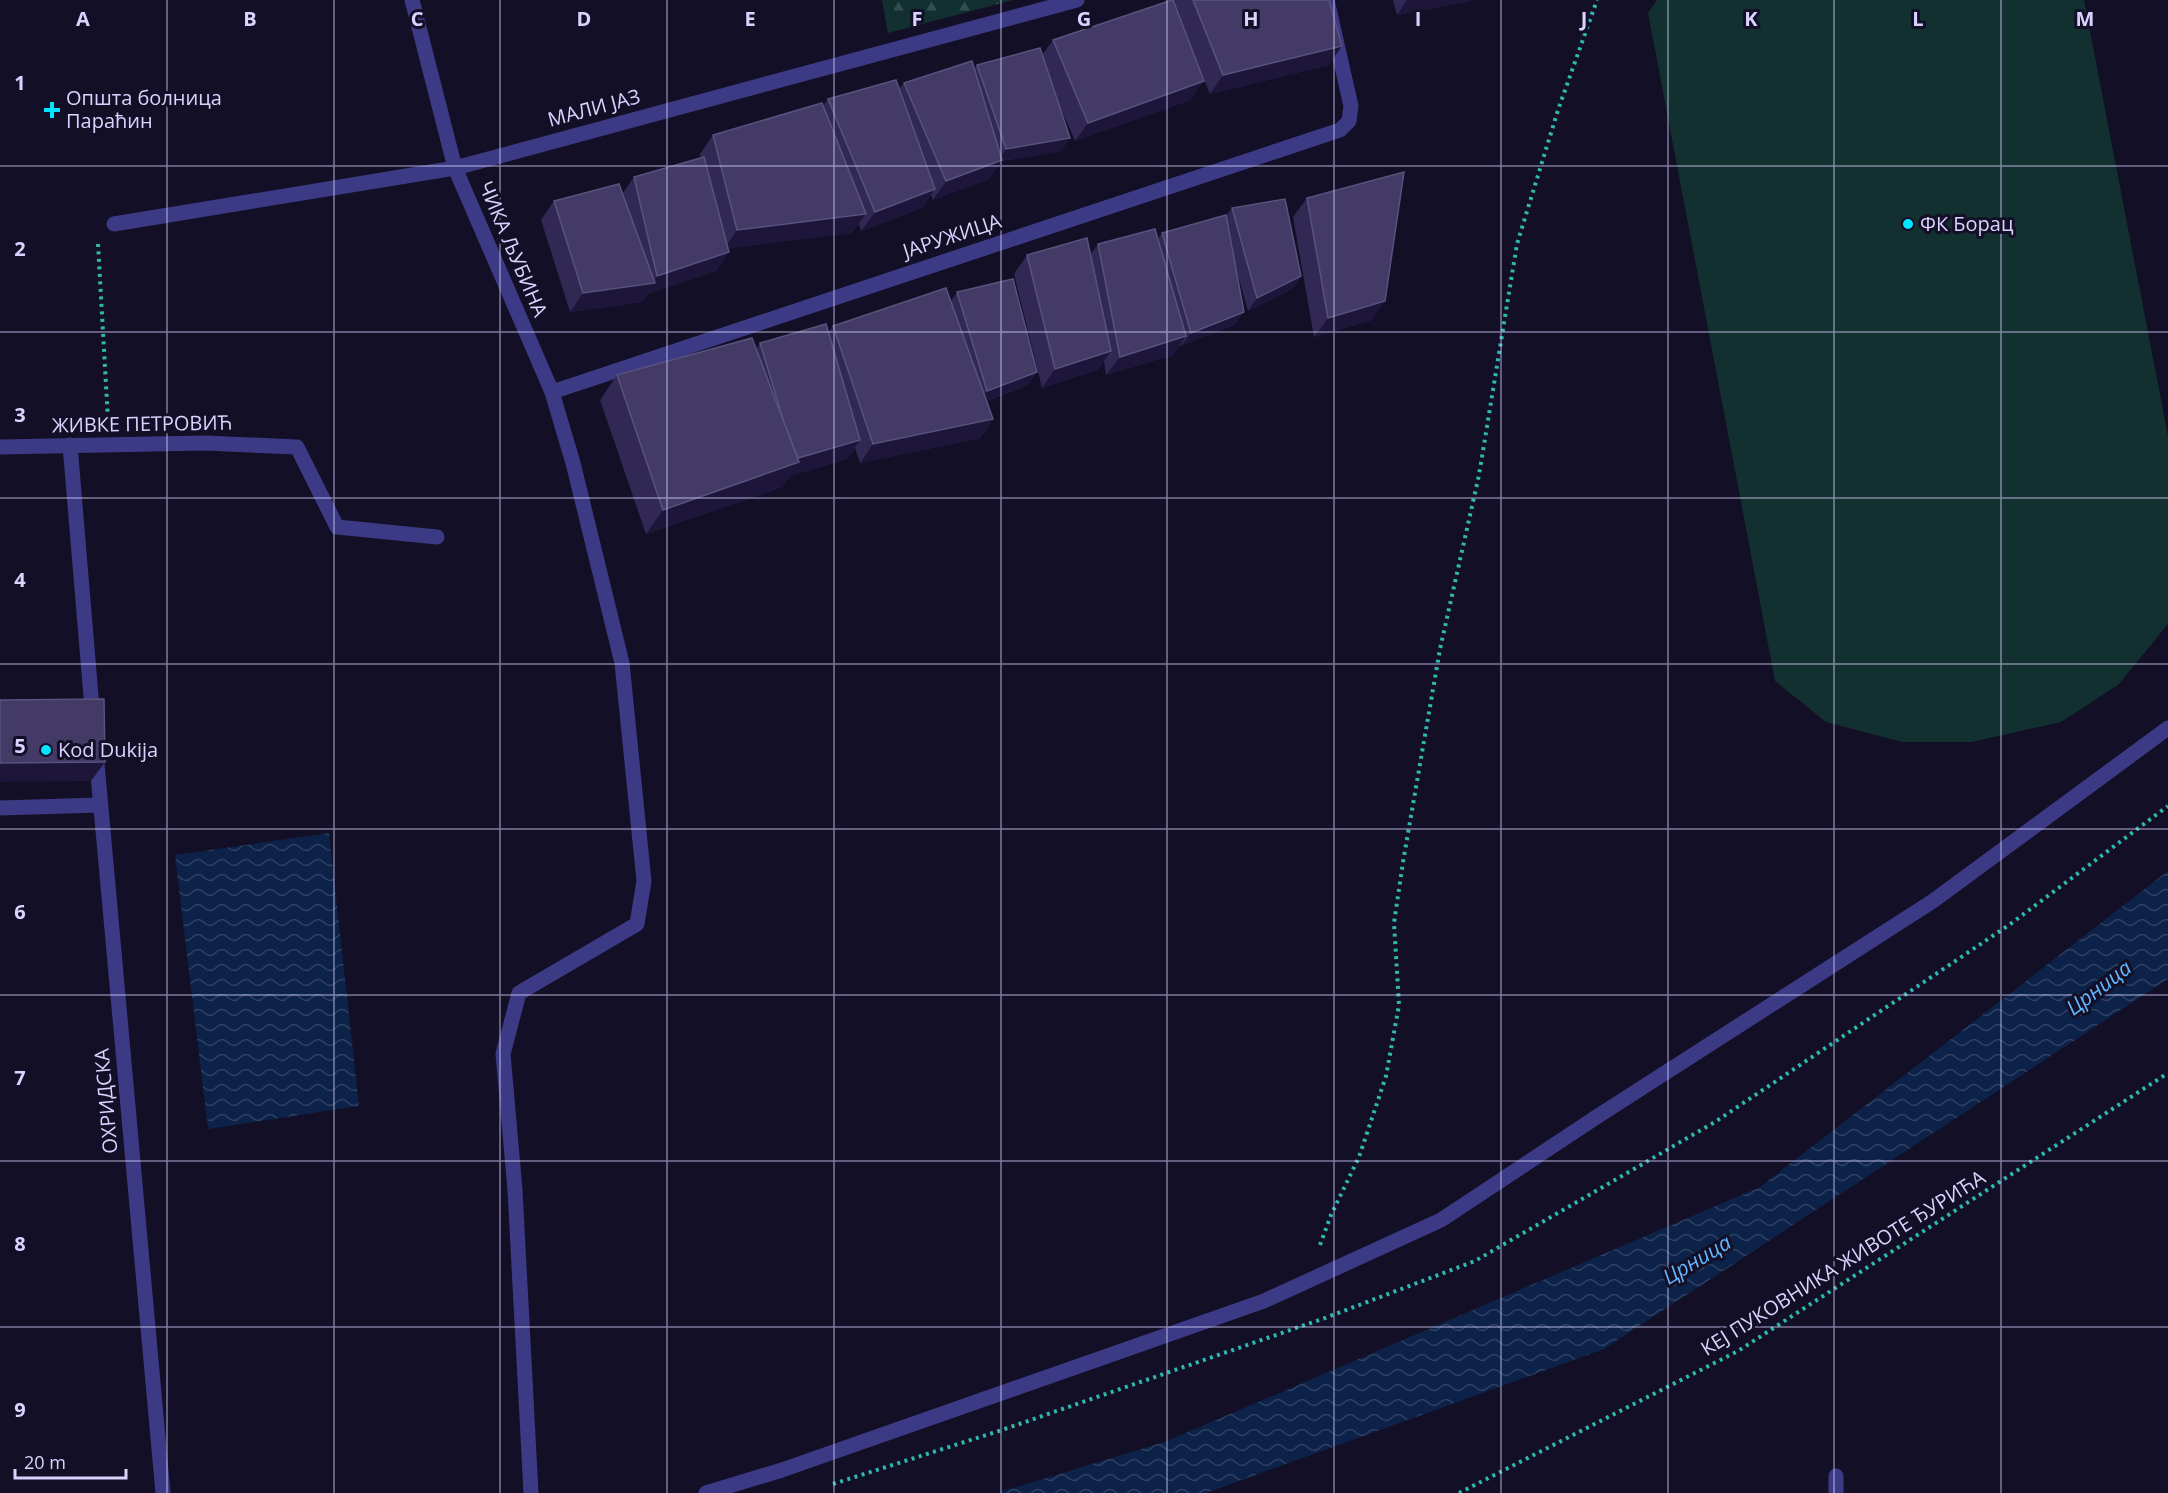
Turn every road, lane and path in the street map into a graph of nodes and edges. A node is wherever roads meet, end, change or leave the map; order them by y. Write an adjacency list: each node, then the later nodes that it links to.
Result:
1 (412, 0): 5 (street, ЧИКА ЉУБИНА)
2 (1077, 0): 5 (street, МАЛИ ЈАЗ)
3 (1327, 0): 7 (street, ЈАРУЖИЦА)
4 (1597, 0): 16 (path)
5 (455, 168): 6 (street, МАЛИ ЈАЗ); 7 (street, ЧИКА ЉУБИНА)
6 (114, 224): 8 (path)
7 (552, 392): 19 (street, ЧИКА ЉУБИНА)
8 (109, 444): 9 (street, ЖИВКЕ ПЕТРОВИЋ); 11 (street, ЖИВКЕ ПЕТРОВИЋ)
9 (70, 445): 10 (street, ЖИВКЕ ПЕТРОВИЋ); 13 (street, ОХРИДСКА)
10 (0, 447)
11 (437, 537)
12 (2168, 728): 16 (street)
13 (100, 805): 14 (street); 18 (street, ОХРИДСКА)
14 (0, 808)
15 (2168, 1073): 21 (path, КЕЈ ПУКОВНИКА ЖИВОТЕ ЂУРИЋА)
16 (1316, 1277): 20 (street)
17 (1836, 1476): 22 (street)
18 (163, 1493)
19 (531, 1493)
20 (706, 1493)
21 (1459, 1493)
22 (1836, 1493)

